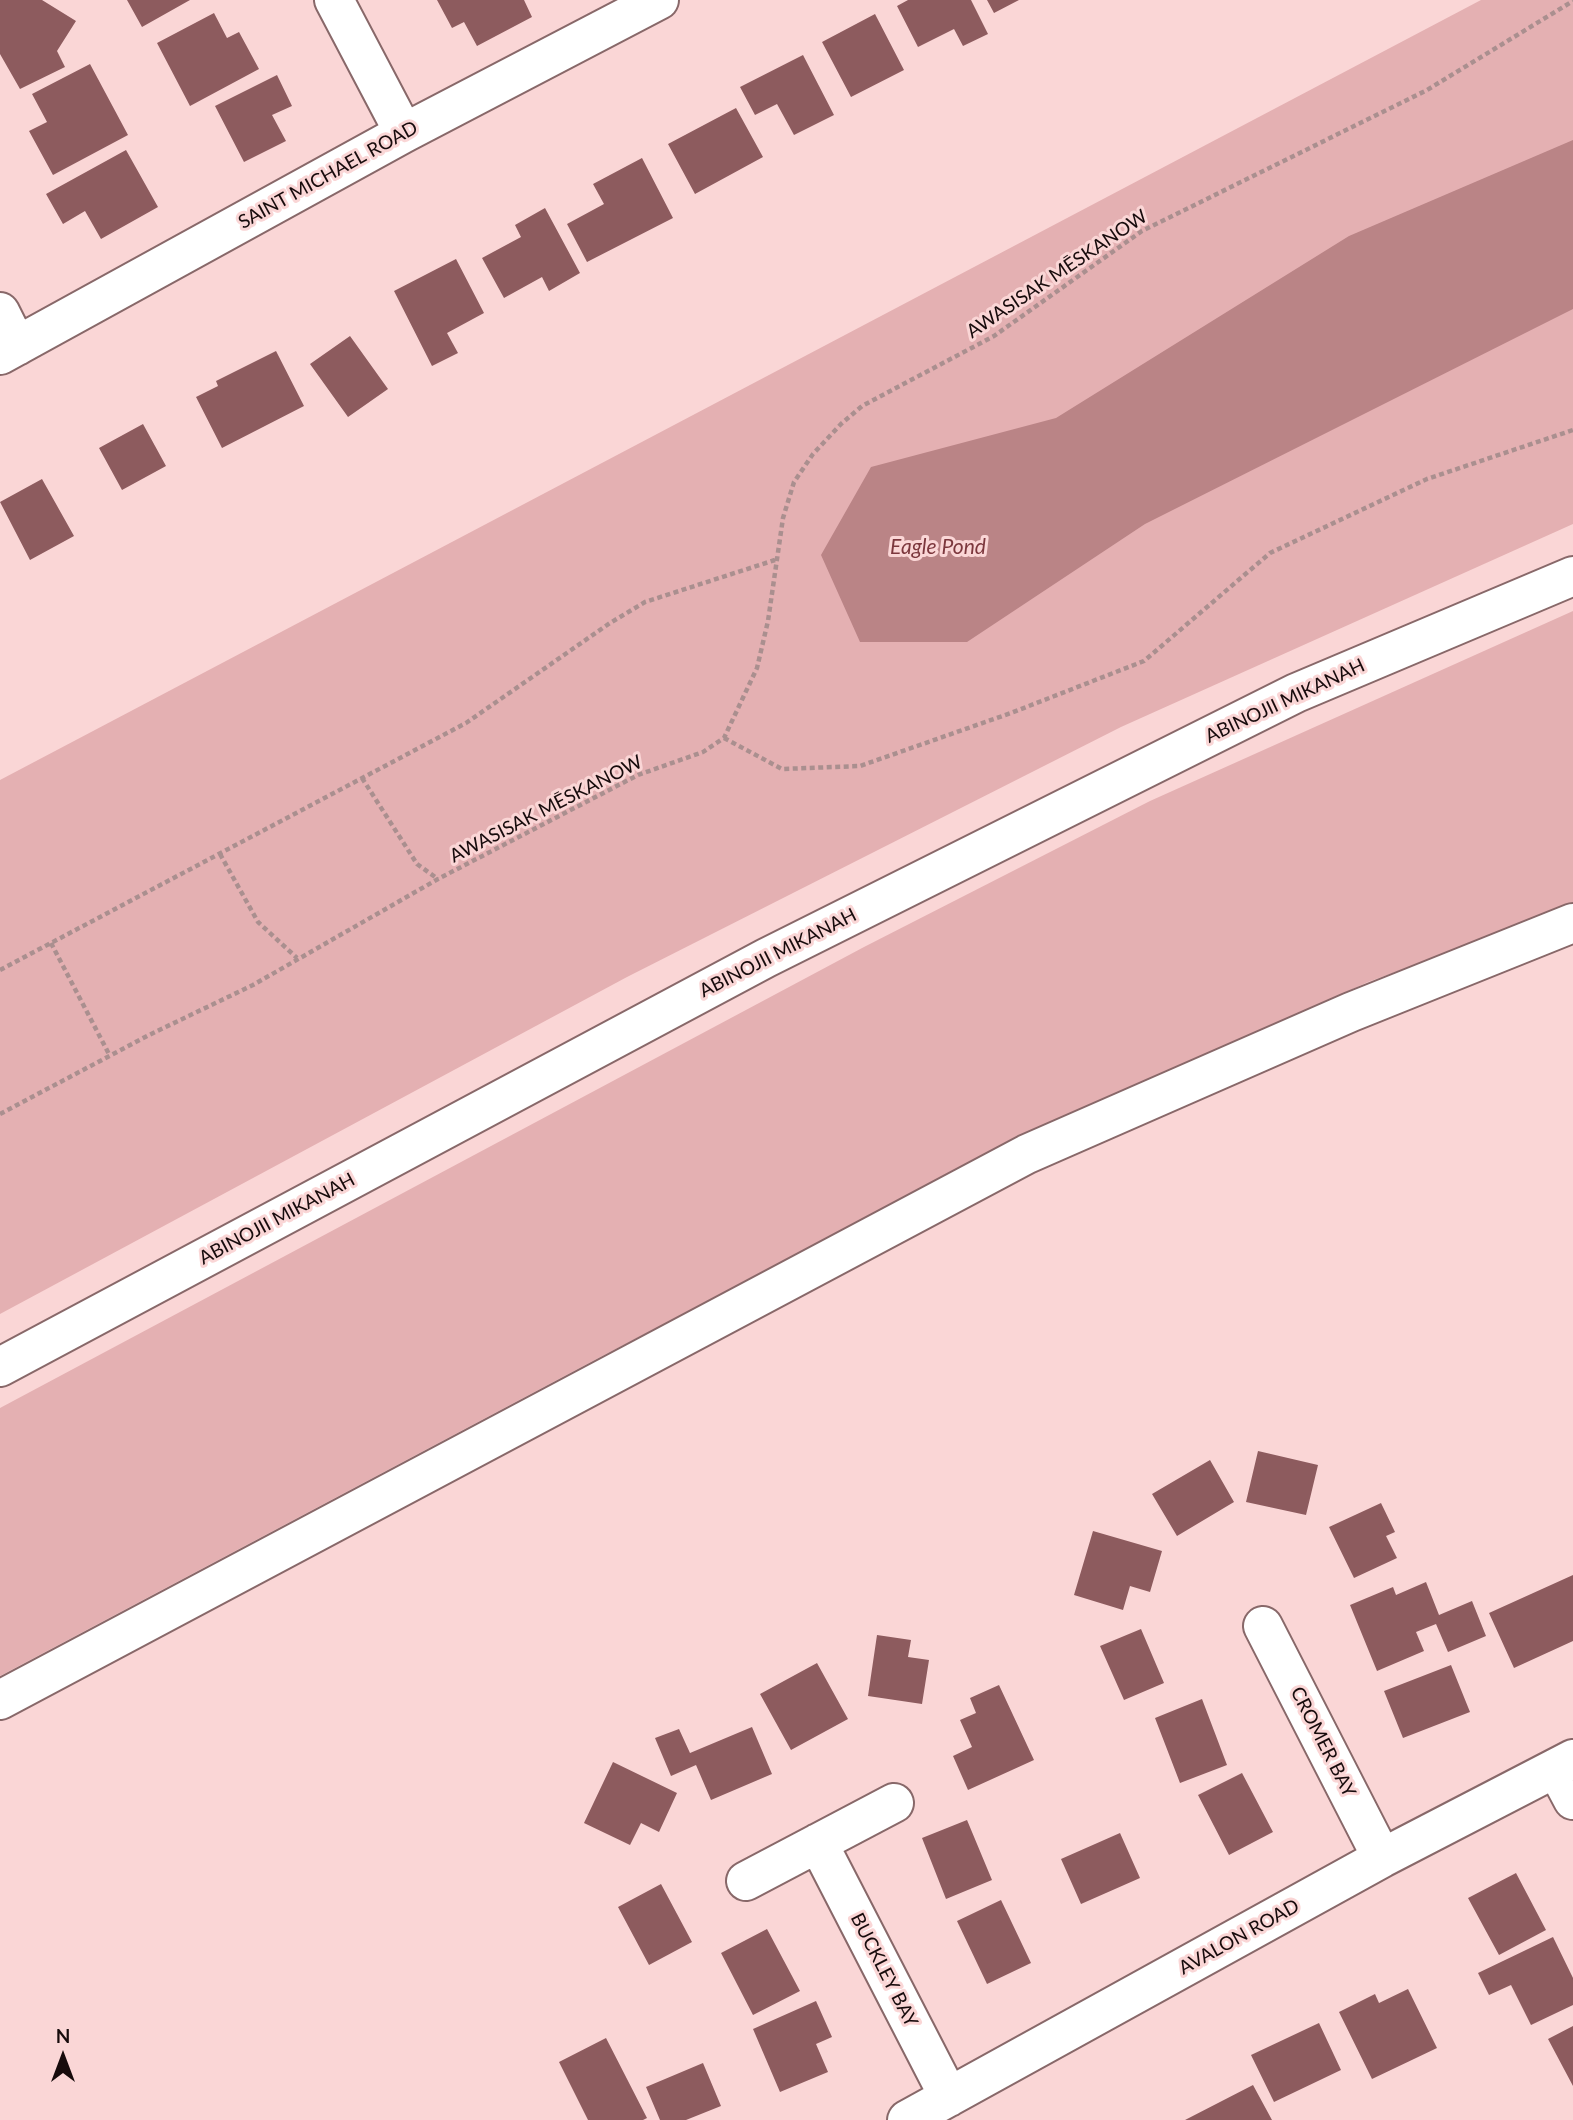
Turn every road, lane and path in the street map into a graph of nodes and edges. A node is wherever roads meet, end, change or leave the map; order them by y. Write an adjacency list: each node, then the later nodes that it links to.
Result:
1 (334, 0): 4 (main road)
2 (659, 0): 4 (main road, SAINT MICHAEL ROAD)
3 (1573, 1): 8 (path, AWASISAK MĒSKANOW)
4 (404, 133): 6 (main road, SAINT MICHAEL ROAD)
5 (0, 312): 6 (main road)
6 (8, 351)
7 (1573, 429): 10 (path)
8 (775, 560): 10 (path, AWASISAK MĒSKANOW); 11 (path)
9 (1573, 576): 20 (main road, ABINOJII MIKANAH)
10 (724, 738): 13 (path, AWASISAK MĒSKANOW)
11 (362, 778): 12 (path); 13 (path)
12 (220, 854): 15 (path); 16 (path)
13 (438, 879): 16 (path, AWASISAK MĒSKANOW)
14 (1573, 923): 22 (main road)
15 (51, 943): 17 (path); 18 (path)
16 (297, 958): 18 (path, AWASISAK MĒSKANOW)
17 (0, 970)
18 (110, 1056): 19 (path, AWASISAK MĒSKANOW)
19 (0, 1114)
20 (0, 1367)
21 (1263, 1626): 26 (main road, CROMER BAY)
22 (0, 1700)
23 (1567, 1775): 26 (main road, AVALON ROAD)
24 (894, 1803): 25 (main road)
25 (818, 1843): 27 (main road); 28 (main road, BUCKLEY BAY)
26 (1382, 1858): 28 (main road, AVALON ROAD)
27 (746, 1881)
28 (950, 2097): 29 (main road, AVALON ROAD)
29 (907, 2120)

